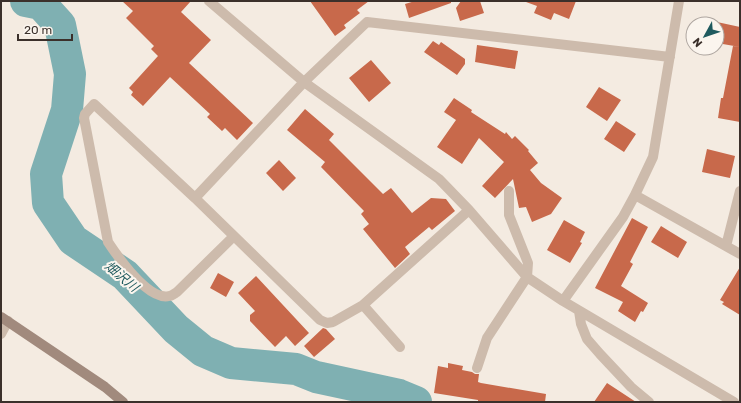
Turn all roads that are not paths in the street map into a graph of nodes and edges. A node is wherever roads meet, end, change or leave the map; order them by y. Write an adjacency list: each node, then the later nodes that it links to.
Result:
1 (679, 1): 3 (street)
2 (216, 3): 4 (street)
3 (670, 57): 4 (street); 7 (street)
4 (304, 82): 8 (street); 9 (street)
5 (509, 191): 13 (street)
6 (740, 191): 11 (street)
7 (635, 195): 11 (street); 14 (street)
8 (195, 198): 10 (street); 10 (street)
9 (469, 210): 13 (street); 15 (street)
10 (234, 236): 15 (street)
11 (726, 246): 12 (street)
12 (740, 254)
13 (527, 277): 14 (street); 20 (street)
14 (563, 301): 16 (street)
15 (364, 305): 19 (street)
16 (579, 311): 22 (street); 23 (street)
17 (5, 319): 18 (street); 21 (street)
18 (1, 334)
19 (400, 347)
20 (477, 368)
21 (123, 402)
22 (649, 402)
23 (734, 402)

